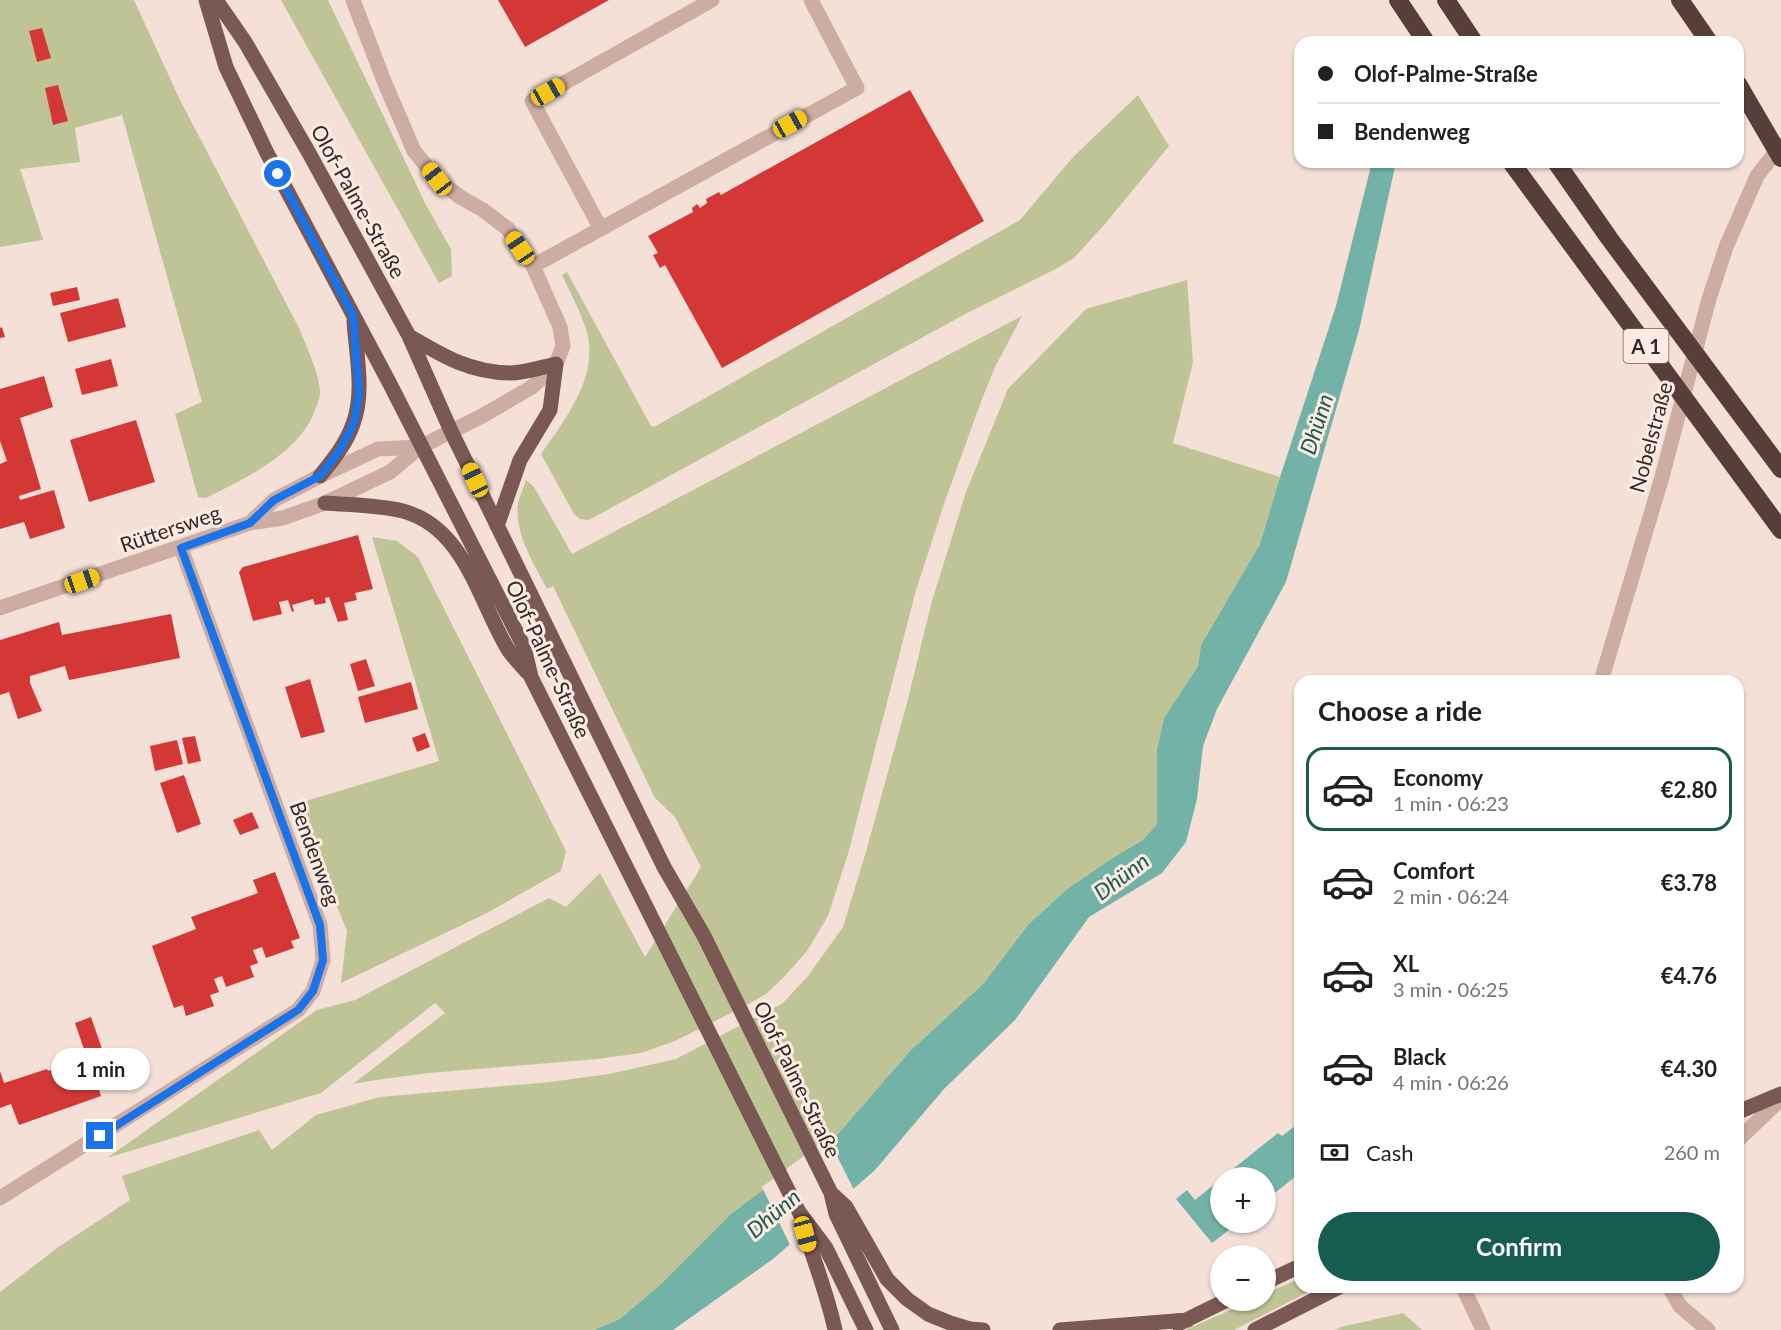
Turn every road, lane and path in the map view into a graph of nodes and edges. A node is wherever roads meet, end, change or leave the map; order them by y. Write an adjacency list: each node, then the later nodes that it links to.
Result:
1 (206, 0): 19 (main road, Olof-Palme-Straße)
2 (216, 0): 20 (main road, Olof-Palme-Straße)
3 (353, 0): 18 (street)
4 (712, 0): 17 (street)
5 (811, 0): 17 (street)
6 (1398, 0): 9 (highway)
7 (1446, 0): 10 (highway)
8 (1680, 0): 11 (highway)
9 (1422, 36)
10 (1470, 36)
11 (1705, 36)
12 (1744, 94): 14 (highway, bridge)
13 (1781, 145): 32 (street, Nobelstraße)
14 (1781, 158)
15 (1515, 168): 29 (highway, A 1, bridge)
16 (1560, 168): 24 (highway, A 1, bridge)
17 (601, 229): 18 (street)
18 (533, 266): 21 (street)
19 (353, 315): 23 (main road, Olof-Palme-Straße); 25 (main road)
20 (409, 336): 21 (main road); 22 (main road, Olof-Palme-Straße)
21 (556, 364): 22 (street); 28 (main road)
22 (451, 431): 23 (street); 28 (main road, Olof-Palme-Straße)
23 (420, 447): 25 (street, Rüttersweg); 26 (street, Rüttersweg); 33 (main road, Olof-Palme-Straße)
24 (1781, 469)
25 (320, 476): 27 (street, Rüttersweg)
26 (325, 503): 27 (street, Rüttersweg); 33 (main road)
27 (250, 523): 30 (street, Rüttersweg)
28 (497, 526): 38 (main road, Olof-Palme-Straße)
29 (1781, 530)
30 (181, 548): 31 (street, Rüttersweg); 39 (street, Bendenweg)
31 (0, 608)
32 (1603, 675)
33 (531, 677): 40 (main road, Olof-Palme-Straße)
34 (1781, 1094): 36 (main road)
35 (1781, 1099): 37 (street)
36 (1744, 1109)
37 (1744, 1134)
38 (831, 1193): 50 (main road, Olof-Palme-Straße); 51 (main road)
39 (0, 1198)
40 (799, 1212): 48 (main road); 49 (main road, Olof-Palme-Straße)
41 (1294, 1269): 42 (main road)
42 (1276, 1277)
43 (1327, 1293): 54 (main road)
44 (1466, 1293): 55 (street)
45 (1672, 1293): 56 (street)
46 (1210, 1309): 47 (main road)
47 (1188, 1320): 52 (main road); 53 (main road)
48 (835, 1330)
49 (866, 1330)
50 (892, 1330)
51 (983, 1330)
52 (1060, 1330)
53 (1166, 1330)
54 (1255, 1330)
55 (1483, 1330)
56 (1708, 1330)

